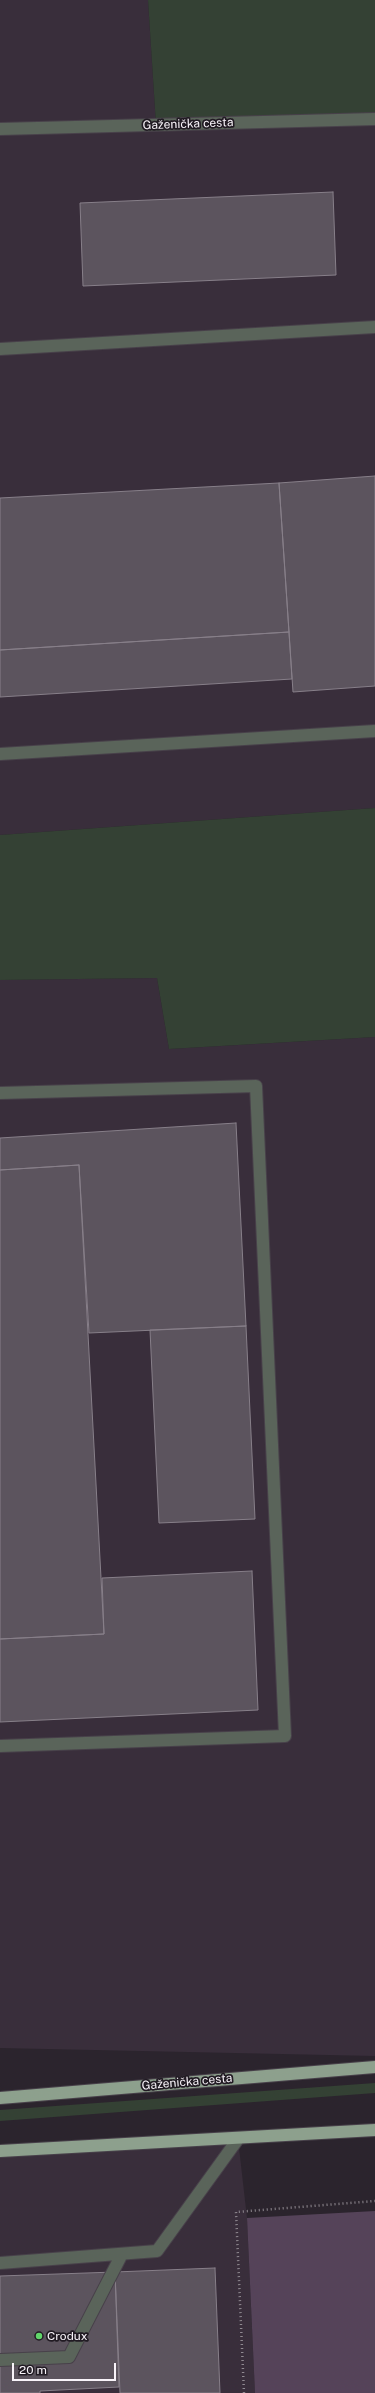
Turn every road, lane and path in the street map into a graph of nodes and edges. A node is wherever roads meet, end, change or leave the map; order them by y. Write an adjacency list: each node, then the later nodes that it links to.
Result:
1 (375, 119): 2 (street, Gaženička cesta)
2 (0, 129)
3 (375, 327): 4 (street)
4 (0, 349)
5 (375, 731): 6 (street)
6 (0, 754)
7 (0, 1093): 8 (street)
8 (0, 1746)
9 (375, 2067): 10 (main road, Gaženička cesta)
10 (0, 2098)
11 (375, 2130): 12 (main road)
12 (238, 2139): 13 (main road); 15 (street)
13 (0, 2151)
14 (375, 2201): 18 (path)
15 (122, 2254): 16 (street); 17 (street)
16 (0, 2263)
17 (0, 2360)
18 (244, 2393)

